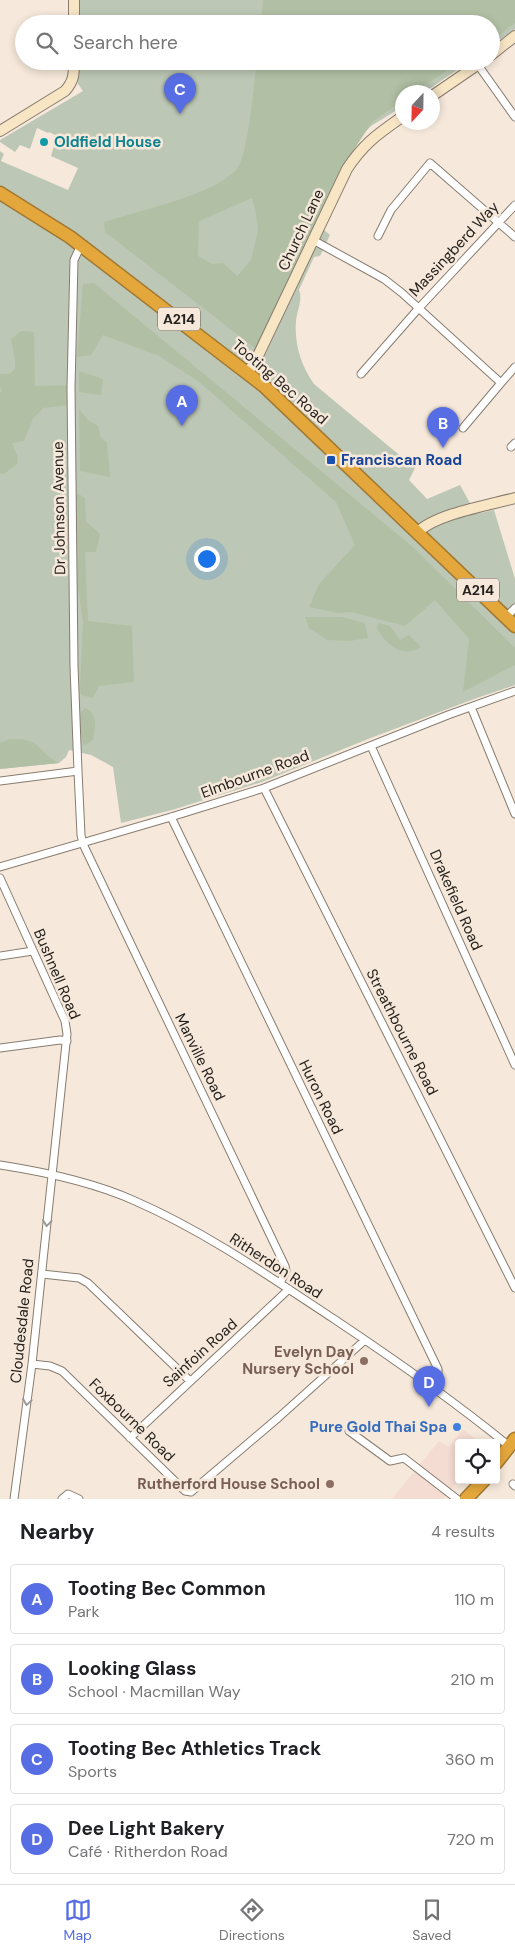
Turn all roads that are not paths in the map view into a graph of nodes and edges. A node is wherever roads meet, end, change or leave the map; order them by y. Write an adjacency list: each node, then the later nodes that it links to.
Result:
1 (74, 0): 2 (main road)
2 (74, 15)
3 (515, 36): 4 (main road)
4 (500, 48)
5 (74, 70): 11 (main road)
6 (470, 70): 8 (main road)
7 (485, 70): 9 (street)
8 (440, 90)
9 (515, 116)
10 (395, 122): 17 (main road, Church Lane)
11 (0, 131)
12 (0, 192): 18 (highway, Tooting Bec Road / A214)
13 (515, 205): 14 (street, Massingberd Way)
14 (498, 222): 15 (street); 16 (street); 19 (street, Massingberd Way)
15 (378, 236)
16 (515, 237)
17 (313, 240): 19 (street, Massingberd Way); 21 (main road, Church Lane)
18 (81, 246): 21 (highway, Tooting Bec Road / A214); 31 (street, Dr Johnson Avenue)
19 (418, 309): 22 (street); 23 (street)
20 (515, 367): 23 (street)
21 (247, 372): 26 (highway, Tooting Bec Road / A214)
22 (361, 374)
23 (501, 383): 24 (street)
24 (463, 428)
25 (515, 498): 26 (main road)
26 (418, 532): 27 (highway, Tooting Bec Road / A214)
27 (512, 617)
28 (515, 691): 29 (street, Elmbourne Road)
29 (471, 707): 30 (street, Elmbourne Road); 34 (street)
30 (371, 746): 33 (street, Elmbourne Road); 43 (street, Drakefield Road)
31 (78, 771): 32 (street); 36 (street, Dr Johnson Avenue)
32 (0, 781)
33 (264, 788): 35 (street, Elmbourne Road); 48 (street, Streathbourne Road)
34 (515, 814)
35 (171, 817): 36 (street, Elmbourne Road); 53 (street, Huron Road)
36 (83, 844): 37 (street, Elmbourne Road); 47 (street, Manville Road)
37 (0, 867)
38 (0, 878): 39 (street, Bushnell Road)
39 (33, 952): 40 (street); 41 (street, Bushnell Road)
40 (0, 956)
41 (67, 1041): 42 (street); 45 (street, Bushnell Road)
42 (0, 1048)
43 (515, 1065)
44 (0, 1165): 45 (street, Ritherdon Road)
45 (52, 1175): 46 (street, Cloudesdale Road, one-way to 46); 47 (street, Ritherdon Road)
46 (42, 1274): 51 (street, Cloudesdale Road); 52 (street)
47 (280, 1283): 49 (street, Ritherdon Road)
48 (515, 1288)
49 (289, 1289): 50 (street, Ritherdon Road); 52 (street, Sainfoin Road)
50 (365, 1340): 53 (street, Ritherdon Road); 55 (street, Foxbourne Road)
51 (32, 1364): 55 (street, Foxbourne Road); 61 (street, Cloudesdale Road, one-way to 61)
52 (190, 1381): 55 (street, Sainfoin Road)
53 (433, 1389): 56 (street, Ritherdon Road)
54 (349, 1431): 60 (street)
55 (130, 1438)
56 (512, 1443): 57 (highway)
57 (500, 1458)
58 (470, 1484): 60 (highway)
59 (480, 1484): 60 (highway)
60 (464, 1498)
61 (14, 1499)
62 (62, 1499): 63 (street)
63 (79, 1499)

